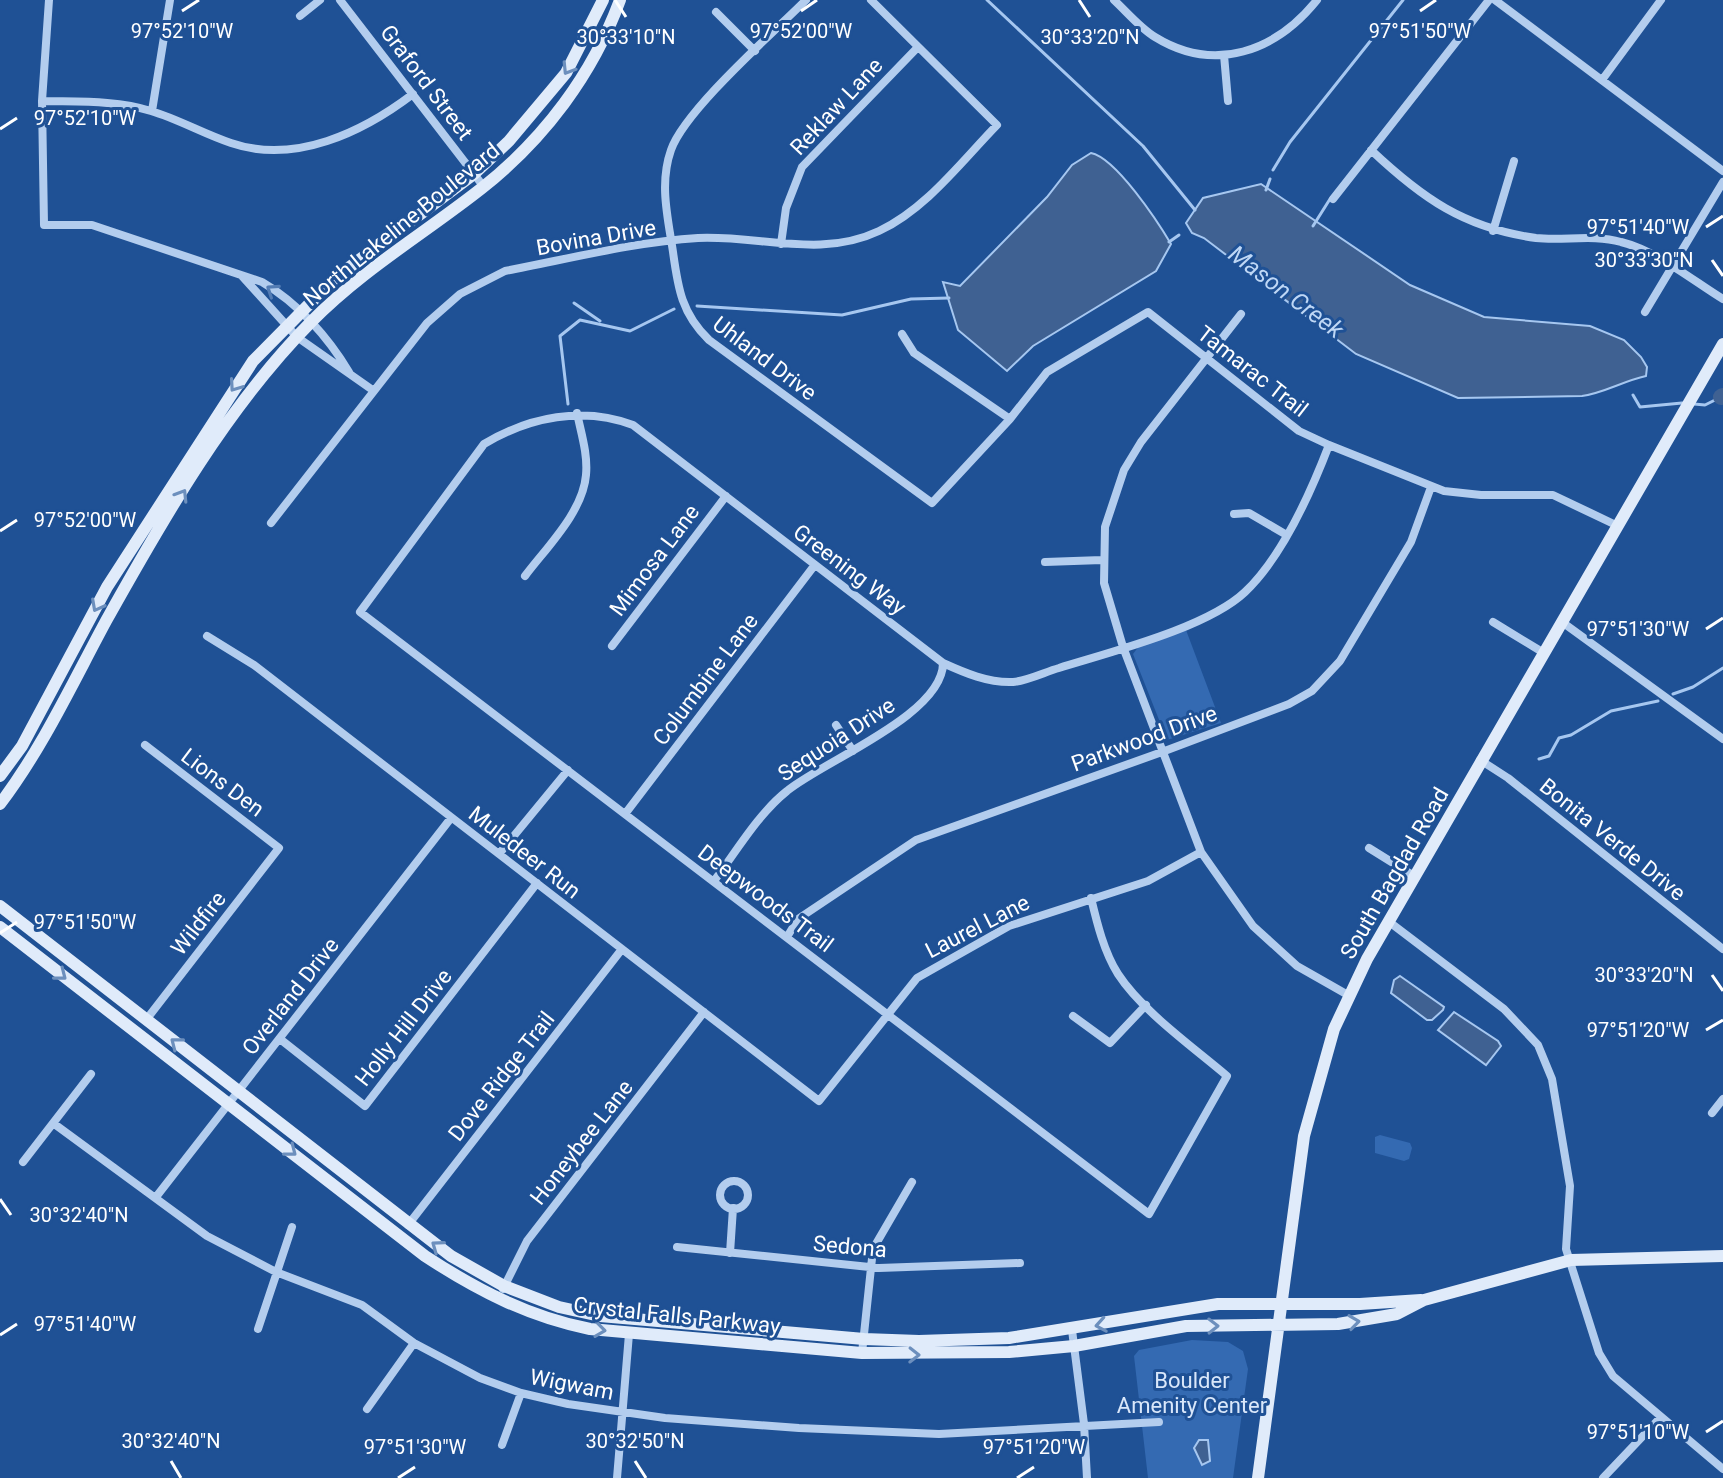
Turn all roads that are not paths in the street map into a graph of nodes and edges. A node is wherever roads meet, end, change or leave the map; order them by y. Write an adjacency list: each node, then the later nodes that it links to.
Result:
1 (49, 0): 20 (street)
2 (170, 0): 22 (street)
3 (320, 0): 14 (street)
4 (340, 0): 19 (street, Graford Street)
5 (603, 0): 26 (main road, North Lakeline Boulevard, one-way to 26)
6 (620, 0): 28 (main road, North Lakeline Boulevard)
7 (806, 0): 16 (street, Uhland Drive)
8 (871, 0): 15 (street)
9 (1114, 0): 17 (street)
10 (1317, 0): 17 (street)
11 (1492, 0): 18 (street); 23 (street)
12 (1661, 0): 18 (street)
13 (716, 12): 16 (street)
14 (300, 16)
15 (918, 47): 32 (street, Reklaw Lane); 32 (street, Bovina Drive)
16 (755, 51): 31 (street, Uhland Drive)
17 (1224, 55): 21 (street)
18 (1602, 80): 25 (street)
19 (413, 94): 22 (street); 26 (street, Graford Street)
20 (42, 101): 22 (street); 34 (street)
21 (1228, 101)
22 (152, 111)
23 (1371, 150): 29 (street); 30 (street)
24 (1514, 161): 30 (street)
25 (1723, 171)
26 (474, 174): 28 (street, Graford Street); 36 (main road, North Lakeline Boulevard)
27 (1723, 182): 33 (street)
28 (484, 187): 39 (main road, North Lakeline Boulevard)
29 (1333, 199)
30 (1493, 231): 33 (street)
31 (671, 242): 32 (street, Bovina Drive); 46 (street, Bovina Drive); 52 (street, Uhland Drive)
32 (781, 244)
33 (1672, 268): 35 (street); 37 (street)
34 (242, 276): 36 (street, one-way to 34); 40 (street)
35 (1723, 299)
36 (299, 311): 39 (street); 40 (main road, North Lakeline Boulevard)
37 (1645, 312)
38 (1241, 314): 44 (street)
39 (310, 322): 42 (main road, North Lakeline Boulevard); 45 (street)
40 (284, 326): 42 (street); 76 (main road, North Lakeline Boulevard, one-way to 76)
41 (902, 334): 48 (street)
42 (297, 337): 45 (street); 77 (main road, North Lakeline Boulevard, one-way to 42)
43 (1723, 344): 55 (main road, South Bagdad Road)
44 (1207, 358): 48 (street, Tamarac Trail); 49 (street, Tamarac Trail); 57 (street)
45 (349, 372): 46 (street)
46 (374, 391): 54 (street, Bovina Drive)
47 (577, 413): 51 (street, Greening Way); 60 (street); 61 (street, Greening Way)
48 (1010, 419): 52 (street, Tamarac Trail)
49 (1329, 445): 50 (street, Tamarac Trail); 56 (street, Greening Way)
50 (1431, 487): 55 (street, Tamarac Trail); 73 (street, Parkwood Drive)
51 (726, 496): 59 (street, Greening Way); 65 (street, Mimosa Lane)
52 (932, 503)
53 (1234, 514): 56 (street)
54 (271, 523)
55 (1618, 526): 63 (main road, South Bagdad Road)
56 (1285, 534): 66 (street, Greening Way)
57 (1102, 560): 58 (street); 66 (street)
58 (1045, 562)
59 (814, 566): 68 (street, Greening Way); 78 (street, Columbine Lane)
60 (525, 576)
61 (360, 612): 75 (street, Deepwoods Trail)
62 (1493, 622): 67 (street)
63 (1562, 622): 67 (main road, South Bagdad Road); 70 (street)
64 (207, 636): 79 (street, Muledeer Run)
65 (612, 646)
66 (1123, 647): 68 (street, Greening Way); 73 (street)
67 (1544, 653): 74 (main road, South Bagdad Road)
68 (943, 663): 72 (street, Sequoia Drive)
69 (836, 725): 72 (street)
70 (1723, 739)
71 (145, 745): 80 (street, Lions Den)
72 (853, 751): 85 (street, Sequoia Drive)
73 (1162, 752): 82 (street); 91 (street, Parkwood Drive)
74 (1480, 760): 84 (main road, South Bagdad Road); 93 (street, Bonita Verde Drive)
75 (568, 770): 78 (street, Deepwoods Trail); 83 (street)
76 (0, 776)
77 (0, 804)
78 (625, 814): 85 (street, Deepwoods Trail)
79 (451, 818): 83 (street, Muledeer Run); 100 (street, Overland Drive)
80 (279, 848): 99 (street, Wildfire)
81 (1369, 848): 84 (street)
82 (1201, 852): 87 (street, Laurel Lane); 94 (street)
83 (499, 854): 86 (street, Muledeer Run)
84 (1414, 876): 89 (main road, South Bagdad Road)
85 (714, 881): 91 (street, Deepwoods Trail)
86 (537, 883): 92 (street, Muledeer Run); 100 (street, Holly Hill Drive)
87 (1091, 898): 95 (street); 97 (street, Laurel Lane)
88 (0, 906): 99 (main road, Crystal Falls Parkway)
89 (1388, 921): 94 (main road, South Bagdad Road); 117 (street)
90 (0, 927): 105 (main road, Crystal Falls Parkway, one-way to 105)
91 (787, 937): 97 (street, Deepwoods Trail)
92 (622, 949): 96 (street, Muledeer Run); 112 (street, Dove Ridge Trail)
93 (1723, 949)
94 (1348, 995): 124 (main road, South Bagdad Road)
95 (1146, 1005): 97 (street, Deepwoods Trail); 98 (street)
96 (704, 1012): 104 (street, Muledeer Run); 121 (street, Honeybee Lane)
97 (887, 1014): 104 (street, Laurel Lane)
98 (1073, 1016)
99 (146, 1020): 102 (main road, Crystal Falls Parkway, one-way to 99)
100 (280, 1039): 102 (street, Overland Drive)
101 (91, 1074): 107 (street)
102 (238, 1091): 105 (street, Overland Drive); 112 (main road, Crystal Falls Parkway)
103 (1723, 1099): 106 (street)
104 (819, 1101)
105 (229, 1103): 110 (street, Overland Drive); 122 (main road, Crystal Falls Parkway, one-way to 122)
106 (1712, 1113)
107 (53, 1123): 108 (street); 110 (street, Wigwam)
108 (23, 1162)
109 (912, 1182): 119 (street)
110 (156, 1197): 120 (street, Wigwam)
111 (733, 1208): 115 (street)
112 (408, 1225): 121 (main road, Crystal Falls Parkway, one-way to 112)
113 (292, 1227): 120 (street)
114 (677, 1247): 115 (street, Sedona)
115 (730, 1253): 119 (street, Sedona)
116 (1723, 1256): 117 (main road, Crystal Falls Parkway)
117 (1571, 1260): 123 (main road, Crystal Falls Parkway); 138 (street)
118 (1020, 1263): 119 (street, Sedona)
119 (870, 1267): 131 (street)
120 (276, 1272): 128 (street); 132 (street, Wigwam)
121 (504, 1286): 122 (street, Honeybee Lane); 131 (main road, Crystal Falls Parkway)
122 (499, 1300): 130 (main road, Crystal Falls Parkway, one-way to 130)
123 (1424, 1300): 124 (main road, Crystal Falls Parkway); 126 (main road, Crystal Falls Parkway, one-way to 123)
124 (1281, 1304): 125 (main road, Crystal Falls Parkway); 126 (main road, South Bagdad Road)
125 (1183, 1310): 127 (main road); 129 (main road, Crystal Falls Parkway, one-way to 129)
126 (1279, 1325): 127 (main road, Crystal Falls Parkway, one-way to 126); 145 (main road, South Bagdad Road)
127 (1186, 1326): 133 (main road, Crystal Falls Parkway)
128 (258, 1329)
129 (1072, 1330): 131 (main road, Crystal Falls Parkway); 133 (street)
130 (629, 1334): 134 (main road, Crystal Falls Parkway); 137 (street)
131 (864, 1339): 134 (street)
132 (414, 1343): 135 (street, Wigwam); 136 (street)
133 (1074, 1346): 134 (main road, Crystal Falls Parkway, one-way to 133); 140 (street)
134 (862, 1353)
135 (521, 1393): 137 (street, Wigwam); 141 (street)
136 (367, 1409)
137 (622, 1411): 140 (street, Wigwam); 143 (street)
138 (1660, 1418): 142 (street); 146 (street)
139 (1159, 1422): 140 (street, Wigwam)
140 (1084, 1424): 144 (street)
141 (502, 1445)
142 (1723, 1469)
143 (617, 1478)
144 (1087, 1478)
145 (1258, 1478)
146 (1603, 1478)

